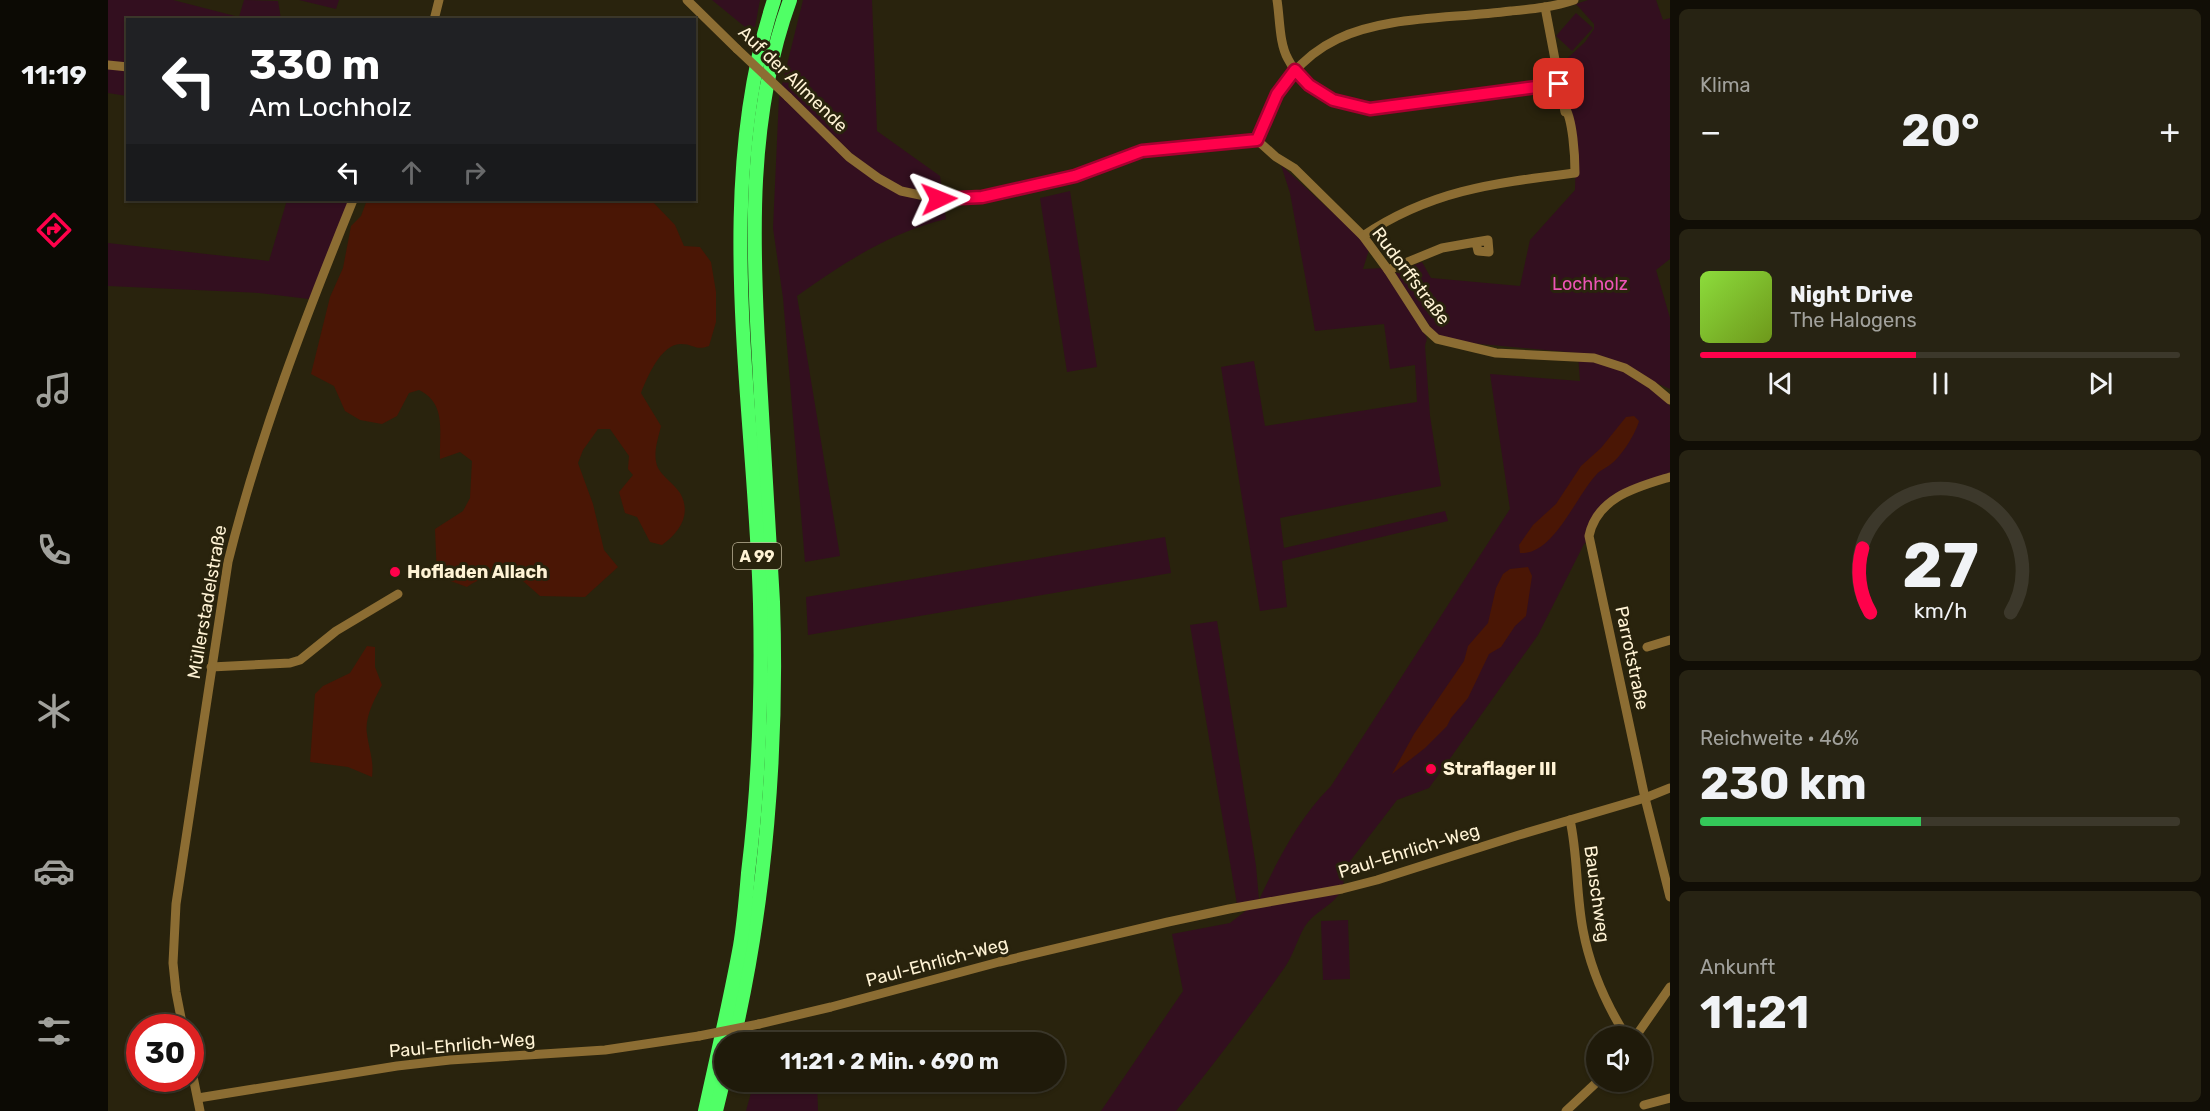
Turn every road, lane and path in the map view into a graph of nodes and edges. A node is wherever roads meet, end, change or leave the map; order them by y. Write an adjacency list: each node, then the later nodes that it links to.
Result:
1 (439, 0): 8 (street)
2 (687, 0): 13 (street, Auf der Allmende, bridge)
3 (774, 0): 40 (highway, A 99)
4 (790, 0): 32 (highway, A 99)
5 (1277, 0): 11 (street)
6 (1574, 0): 7 (street)
7 (1545, 7): 11 (street); 12 (street)
8 (434, 18)
9 (108, 65): 10 (street)
10 (126, 67)
11 (1295, 70): 12 (street); 13 (street)
12 (1559, 84): 15 (street)
13 (1257, 140): 15 (street, Rudorffstraße)
14 (353, 201): 23 (street, Müllerstadelstraße)
15 (1363, 236): 17 (street, Rudorffstraße)
16 (1476, 242): 17 (street)
17 (1388, 270): 18 (street, Rudorffstraße)
18 (1668, 396)
19 (1670, 477): 25 (street, Parrotstraße)
20 (398, 594): 23 (street)
21 (1670, 640): 22 (street)
22 (1647, 647)
23 (211, 667): 29 (street, Müllerstadelstraße)
24 (1670, 788): 25 (street, Paul-Ehrlich-Weg)
25 (1645, 798): 26 (street, Paul-Ehrlich-Weg); 27 (street, Parrotstraße)
26 (1570, 820): 30 (street, Bauschweg); 36 (street, Paul-Ehrlich-Weg, bridge)
27 (1670, 897)
28 (1670, 987): 31 (street)
29 (180, 1014)
30 (1620, 1026)
31 (1643, 1026)
32 (735, 1032)
33 (197, 1092): 36 (street)
34 (721, 1092): 41 (highway)
35 (1586, 1092): 42 (street)
36 (198, 1098): 39 (street)
37 (1670, 1098): 38 (street)
38 (1644, 1105)
39 (200, 1111)
40 (705, 1111)
41 (716, 1111)
42 (1566, 1111)

